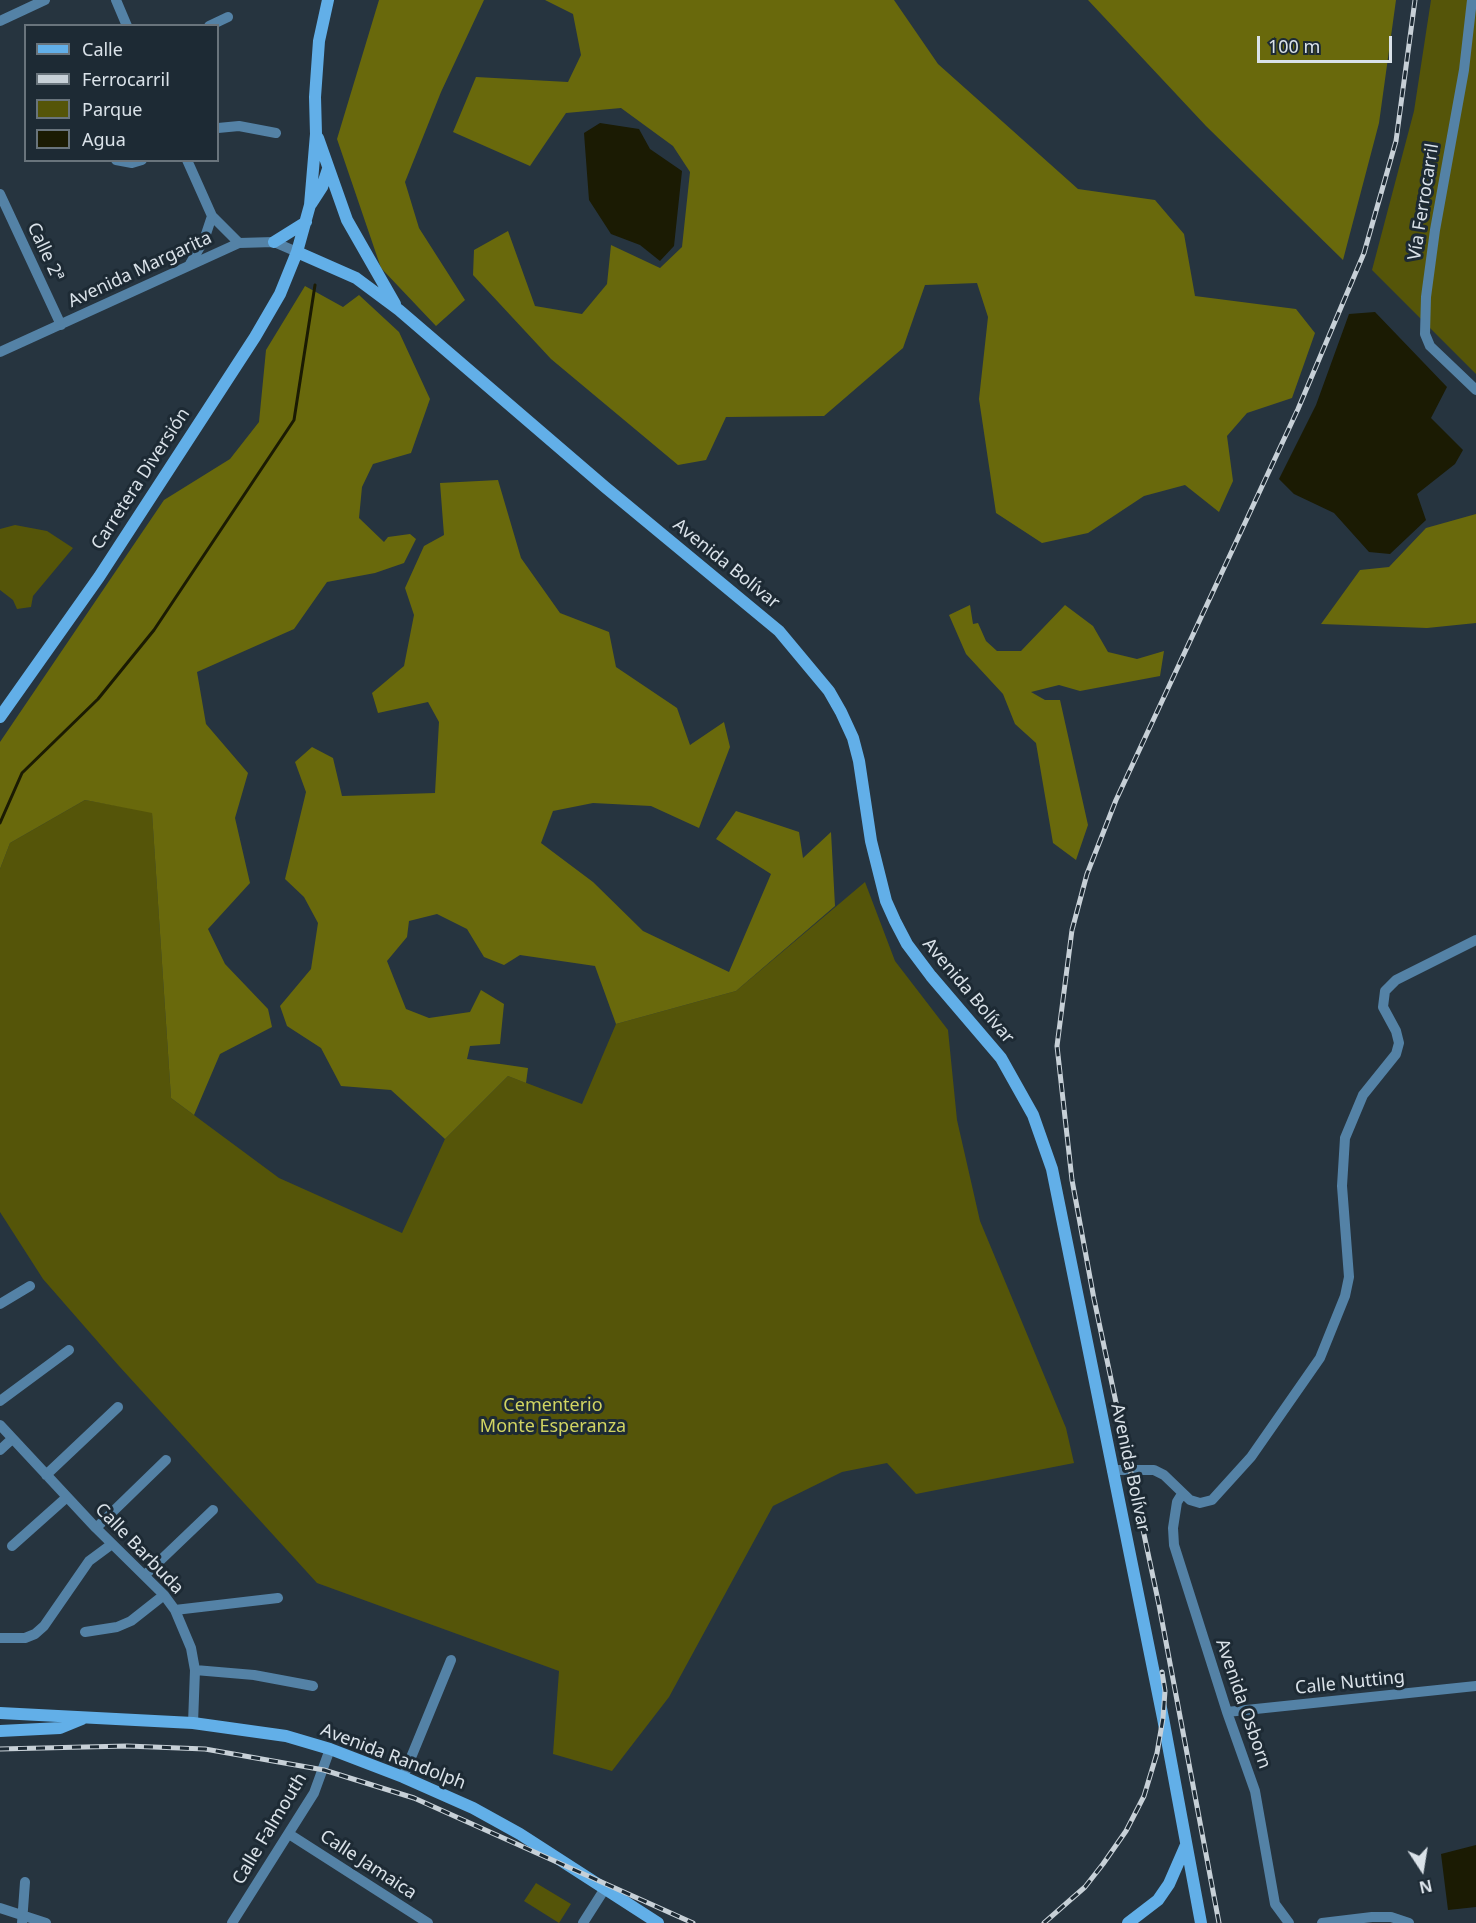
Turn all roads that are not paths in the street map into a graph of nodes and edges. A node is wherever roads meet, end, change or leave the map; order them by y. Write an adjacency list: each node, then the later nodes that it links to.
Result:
1 (45, 0): 6 (street)
2 (116, 0): 7 (street)
3 (328, 0): 11 (main road)
4 (1472, 0): 25 (street, Vía Ferrocarril)
5 (228, 17): 8 (street)
6 (0, 21)
7 (126, 24)
8 (213, 24)
9 (219, 128): 10 (street)
10 (276, 133)
11 (316, 134): 13 (main road); 15 (main road)
12 (188, 162): 16 (street)
13 (328, 169): 15 (main road); 22 (main road)
14 (0, 194): 23 (street, Calle 2ª)
15 (310, 205): 17 (main road, Carretera Diversión)
16 (212, 216): 19 (street); 21 (street)
17 (306, 222): 18 (main road); 20 (main road, Carretera Diversión)
18 (274, 242): 19 (street, Avenida Margarita); 20 (street, Avenida Margarita)
19 (239, 243): 21 (street, Avenida Margarita)
20 (297, 252): 22 (main road, Avenida Bolívar); 26 (main road, Carretera Diversión)
21 (190, 264): 23 (street, Avenida Margarita)
22 (399, 310): 37 (main road, Avenida Bolívar)
23 (61, 325): 24 (street, Avenida Margarita)
24 (0, 352)
25 (1476, 390)
26 (0, 717)
27 (1476, 940): 39 (street)
28 (30, 1286): 29 (street)
29 (0, 1304)
30 (69, 1350): 31 (street)
31 (0, 1401)
32 (118, 1407): 38 (street)
33 (0, 1425): 34 (street, Calle Barbuda)
34 (12, 1439): 35 (street); 38 (street, Calle Barbuda)
35 (0, 1450)
36 (166, 1460): 42 (street)
37 (1112, 1470): 39 (street); 63 (main road, Avenida Bolívar)
38 (46, 1475): 40 (street, Calle Barbuda)
39 (1182, 1494): 55 (street, Avenida Osborn)
40 (67, 1497): 42 (street, Calle Barbuda); 44 (street)
41 (213, 1510): 45 (street)
42 (96, 1528): 43 (street, Calle Barbuda)
43 (112, 1544): 45 (street, Calle Barbuda); 50 (street)
44 (12, 1546)
45 (145, 1575): 46 (street, Calle Barbuda)
46 (164, 1595): 48 (street, Calle Barbuda); 49 (street)
47 (278, 1598): 48 (street)
48 (175, 1610): 52 (street, Calle Barbuda)
49 (85, 1632)
50 (0, 1638)
51 (451, 1660): 61 (street)
52 (195, 1670): 53 (street); 58 (street, Calle Barbuda)
53 (313, 1686)
54 (1476, 1686): 55 (street, Calle Nutting)
55 (1227, 1712): 76 (street, Avenida Osborn)
56 (0, 1713): 57 (main road, Avenida Randolph)
57 (83, 1718): 58 (main road, Avenida Randolph); 59 (main road, Avenida Randolph)
58 (193, 1723): 60 (main road, Avenida Randolph)
59 (0, 1731)
60 (330, 1749): 61 (main road, Avenida Randolph); 62 (street, Calle Falmouth)
61 (403, 1777): 65 (main road, Avenida Randolph)
62 (289, 1834): 68 (street, Calle Jamaica); 70 (street, Calle Falmouth)
63 (1186, 1844): 74 (main road); 75 (main road, Avenida Bolívar)
64 (25, 1882): 67 (street)
65 (604, 1890): 72 (street); 73 (main road, Avenida Randolph)
66 (0, 1908): 67 (street)
67 (23, 1918): 69 (street)
68 (410, 1918): 71 (street, Calle Jamaica)
69 (46, 1923)
70 (232, 1923)
71 (428, 1923)
72 (583, 1923)
73 (658, 1923)
74 (1128, 1923)
75 (1201, 1923)
76 (1288, 1923)
77 (1322, 1923): 78 (street)
78 (1409, 1923)

